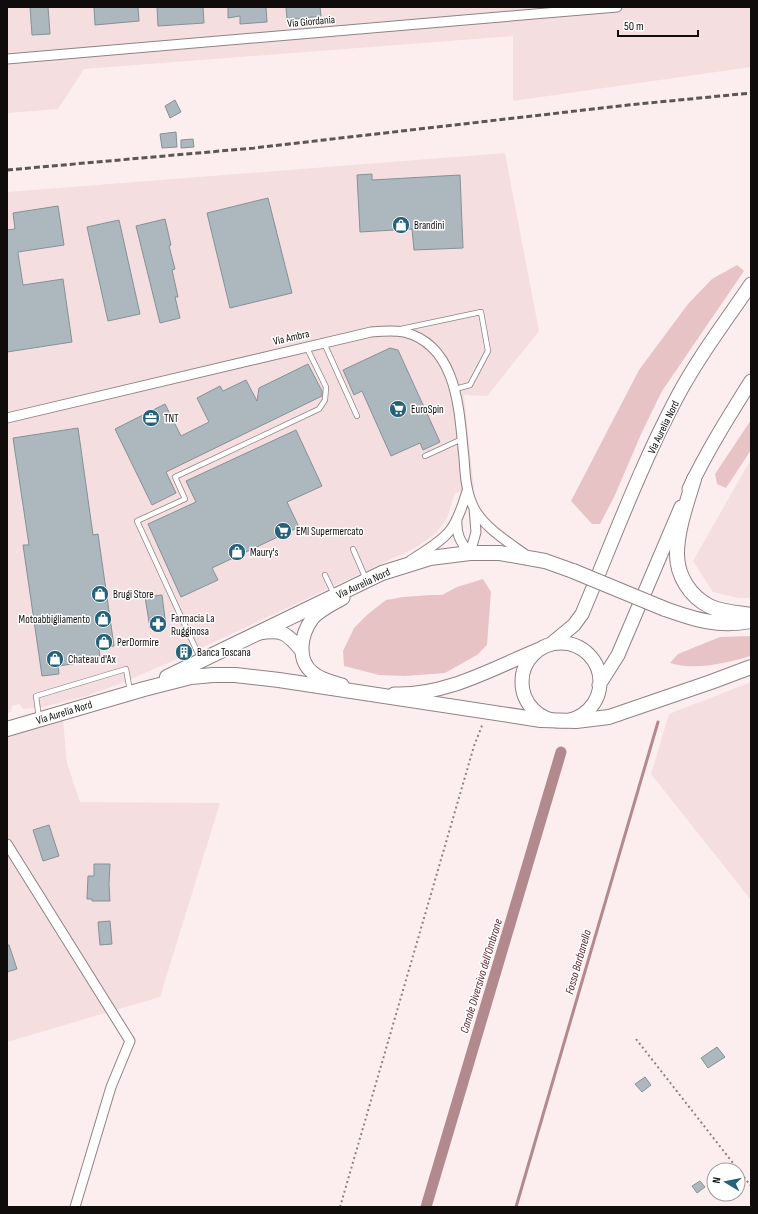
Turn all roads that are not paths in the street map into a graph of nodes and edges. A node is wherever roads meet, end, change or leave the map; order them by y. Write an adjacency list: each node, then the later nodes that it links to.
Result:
1 (618, 7): 2 (street, Via Giordania)
2 (7, 59)
3 (751, 284): 27 (main road, Via Aurelia Nord)
4 (391, 331): 5 (street, Via Ambra); 8 (street, Via Ambra); 8 (lane)
5 (324, 342): 6 (street, Via Ambra); 9 (lane)
6 (306, 346): 10 (street, Via Ambra); 29 (lane)
7 (751, 381): 13 (main road)
8 (455, 389): 11 (street, Via Ambra)
9 (357, 416)
10 (7, 418)
11 (462, 439): 12 (lane); 14 (street, Via Ambra)
12 (425, 456)
13 (694, 479): 24 (main road); 31 (main road)
14 (467, 491): 15 (street); 16 (street)
15 (473, 507): 18 (street); 19 (street)
16 (457, 518): 18 (street); 20 (street)
17 (353, 549): 22 (lane)
18 (470, 553): 19 (main road, Via Aurelia Nord); 20 (main road, Via Aurelia Nord)
19 (529, 557): 25 (main road, Via Aurelia Nord, bridge)
20 (403, 566): 22 (main road, Via Aurelia Nord)
21 (325, 575): 23 (lane)
22 (364, 582): 23 (main road, Via Aurelia Nord); 28 (main road)
23 (335, 596): 26 (main road, Via Aurelia Nord)
24 (751, 615)
25 (751, 621)
26 (257, 634): 28 (main road); 29 (main road, Via Aurelia Nord)
27 (546, 647): 31 (main road); 34 (main road); 36 (main road, Via Aurelia Nord)
28 (302, 650): 34 (main road)
29 (201, 661): 32 (main road, Via Aurelia Nord)
30 (751, 667): 36 (main road, Via Aurelia Nord)
31 (600, 685): 36 (main road)
32 (144, 688): 33 (main road, Via Aurelia Nord); 34 (main road, Via Aurelia Nord)
33 (130, 693): 35 (main road, Via Aurelia Nord); 35 (lane)
34 (370, 694): 36 (main road, Via Aurelia Nord)
35 (40, 719): 37 (main road, Via Aurelia Nord)
36 (559, 721)
37 (7, 729)
38 (7, 844): 39 (street)
39 (75, 1207)

